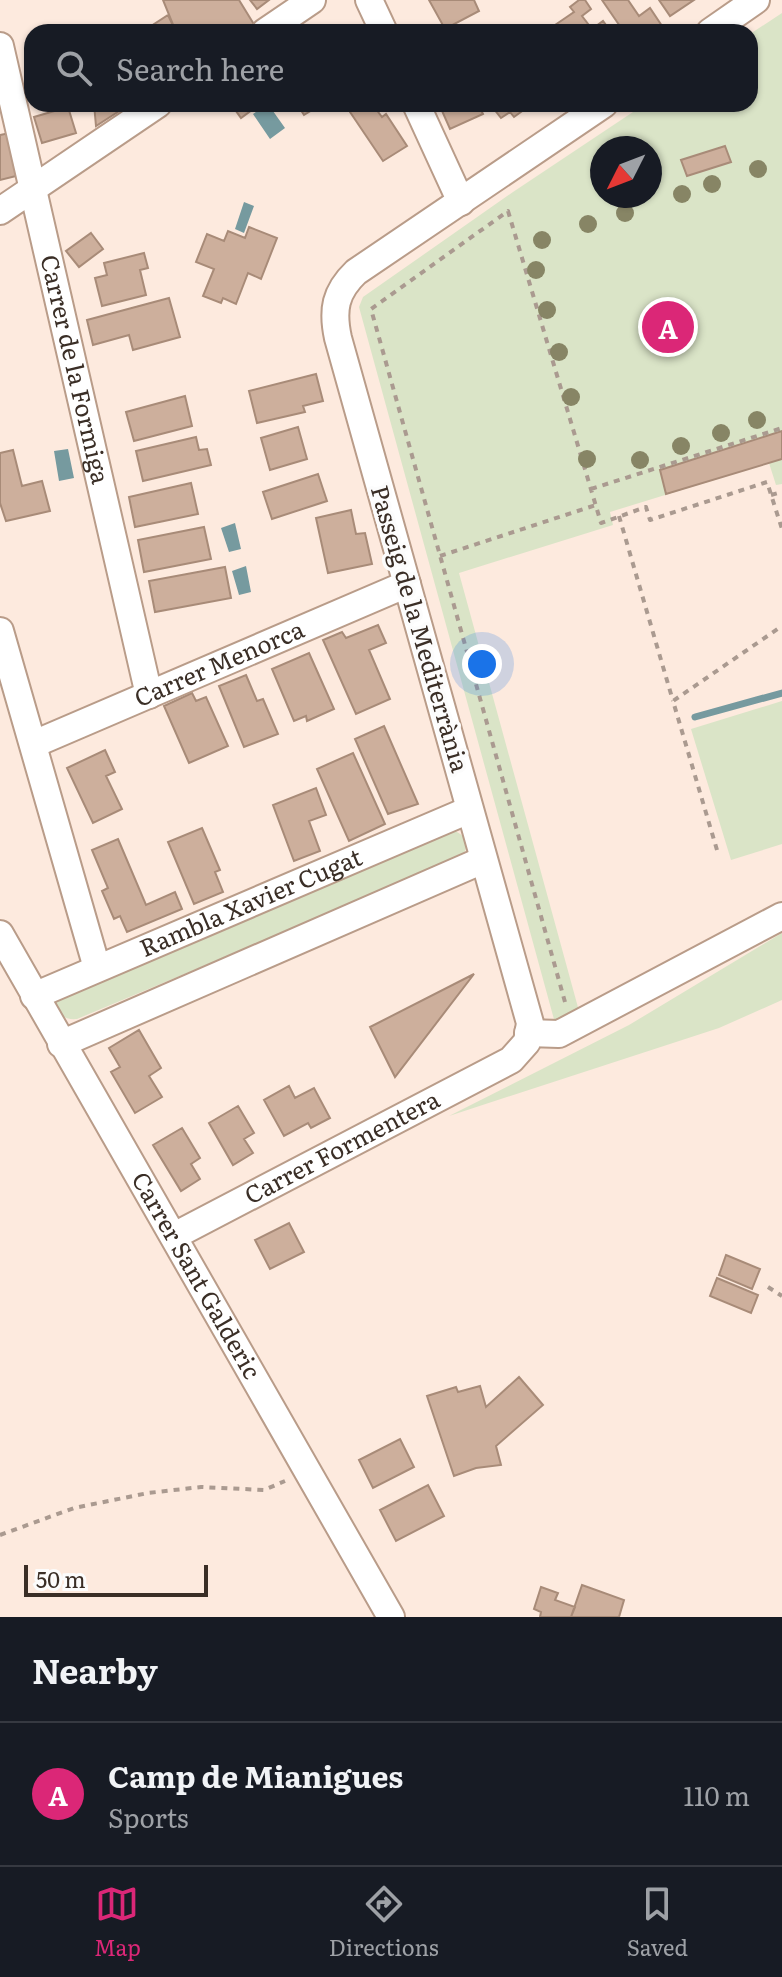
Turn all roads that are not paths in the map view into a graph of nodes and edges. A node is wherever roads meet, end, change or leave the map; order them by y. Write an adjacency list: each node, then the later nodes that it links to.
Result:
1 (312, 0): 4 (street)
2 (369, 0): 5 (street)
3 (756, 0): 6 (street)
4 (277, 24)
5 (380, 24)
6 (722, 24)
7 (0, 46): 11 (street, Carrer de la Formiga)
8 (146, 112): 11 (street)
9 (420, 112): 12 (street)
10 (592, 112): 12 (street)
11 (34, 188): 13 (street); 16 (street, Carrer de la Formiga)
12 (461, 202): 14 (street, Passeig de la Mediterrània)
13 (0, 211)
14 (407, 584): 16 (street, Carrer Menorca); 18 (street, Passeig de la Mediterrània)
15 (0, 631): 17 (street)
16 (149, 695): 17 (street, Carrer Menorca)
17 (34, 744): 22 (street)
18 (469, 810): 19 (street, Passeig de la Mediterrània); 22 (street, Rambla Xavier Cugat)
19 (483, 860): 24 (street, Passeig de la Mediterrània); 25 (street)
20 (782, 916): 24 (street)
21 (0, 934): 23 (street, Carrer Sant Galderic)
22 (97, 968): 23 (street, Rambla Xavier Cugat)
23 (34, 996): 25 (street, Carrer Sant Galderic)
24 (528, 1033): 26 (street, Carrer Formentera)
25 (61, 1044): 26 (street, Carrer Sant Galderic)
26 (174, 1236): 27 (street, Carrer Sant Galderic)
27 (391, 1617)

